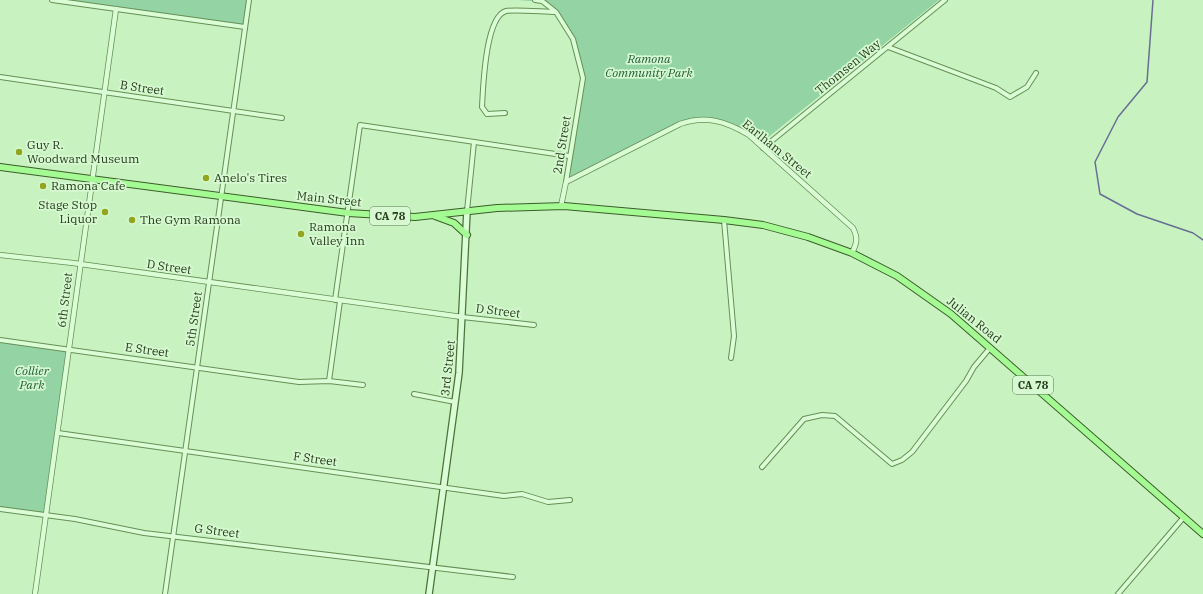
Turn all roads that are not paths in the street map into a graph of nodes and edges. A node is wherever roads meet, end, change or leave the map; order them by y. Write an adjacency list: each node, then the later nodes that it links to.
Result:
1 (52, 0): 5 (street)
2 (249, 0): 7 (street, 5th Street)
3 (535, 0): 6 (street)
4 (945, 0): 8 (street, Thomsen Way)
5 (116, 9): 7 (street); 11 (street, 6th Street)
6 (556, 12): 13 (street); 17 (street, 2nd Street)
7 (245, 27): 12 (street, 5th Street)
8 (888, 47): 9 (street); 16 (street, Thomsen Way)
9 (1036, 73)
10 (0, 77): 11 (street, B Street)
11 (104, 92): 12 (street, B Street); 19 (street, 6th Street)
12 (233, 111): 14 (street, B Street); 21 (street, 5th Street)
13 (505, 113)
14 (282, 118)
15 (474, 142): 17 (street); 23 (street, 3rd Street); 24 (street)
16 (763, 148): 20 (street, Earlham Street); 29 (street, Earlham Street)
17 (569, 156): 20 (street, 2nd Street)
18 (0, 167): 19 (main road, Main Street / CA 78)
19 (92, 179): 21 (main road, Main Street / CA 78); 31 (street, 6th Street)
20 (566, 182): 22 (street, 2nd Street)
21 (220, 196): 24 (main road, Main Street / CA 78); 32 (street, 5th Street)
22 (561, 206): 23 (main road, Main Street / CA 78); 26 (main road, Main Street / CA 78)
23 (467, 211): 25 (main road, Main Street / CA 78); 28 (main road, 3rd Street)
24 (348, 213): 25 (main road, Main Street / CA 78); 33 (street)
25 (433, 215): 28 (main road)
26 (682, 216): 27 (main road, Julian Road / CA 78)
27 (724, 220): 29 (main road, Julian Road / CA 78); 39 (street)
28 (468, 235): 34 (main road, 3rd Street)
29 (852, 253): 37 (main road, Julian Road / CA 78)
30 (0, 255): 31 (street, D Street)
31 (80, 264): 32 (street, D Street); 38 (street, 6th Street)
32 (209, 282): 33 (street, D Street); 40 (street, 5th Street)
33 (338, 300): 34 (street, D Street); 41 (street)
34 (462, 316): 35 (street, D Street); 44 (main road, 3rd Street)
35 (534, 325)
36 (0, 340): 38 (street, E Street)
37 (990, 348): 47 (street); 52 (main road, Julian Road / CA 78)
38 (69, 350): 40 (street, E Street); 45 (street, 6th Street)
39 (731, 358)
40 (197, 367): 41 (street, E Street); 46 (street, 5th Street)
41 (329, 381): 42 (street, E Street)
42 (363, 385)
43 (414, 394): 44 (street)
44 (455, 402): 48 (main road, 3rd Street)
45 (58, 433): 46 (street, F Street); 51 (street, 6th Street)
46 (186, 451): 48 (street, F Street); 54 (street, 5th Street)
47 (762, 467)
48 (443, 487): 49 (street, F Street); 55 (main road, 3rd Street)
49 (570, 500)
50 (0, 509): 51 (street, G Street)
51 (46, 516): 54 (street, G Street); 57 (street, 6th Street)
52 (1184, 517): 53 (main road, Julian Road / CA 78); 60 (street)
53 (1203, 534)
54 (174, 536): 55 (street, G Street); 58 (street, 5th Street)
55 (433, 568): 56 (street, G Street); 59 (main road, 3rd Street)
56 (513, 577)
57 (35, 594)
58 (165, 594)
59 (429, 594)
60 (1118, 594)

